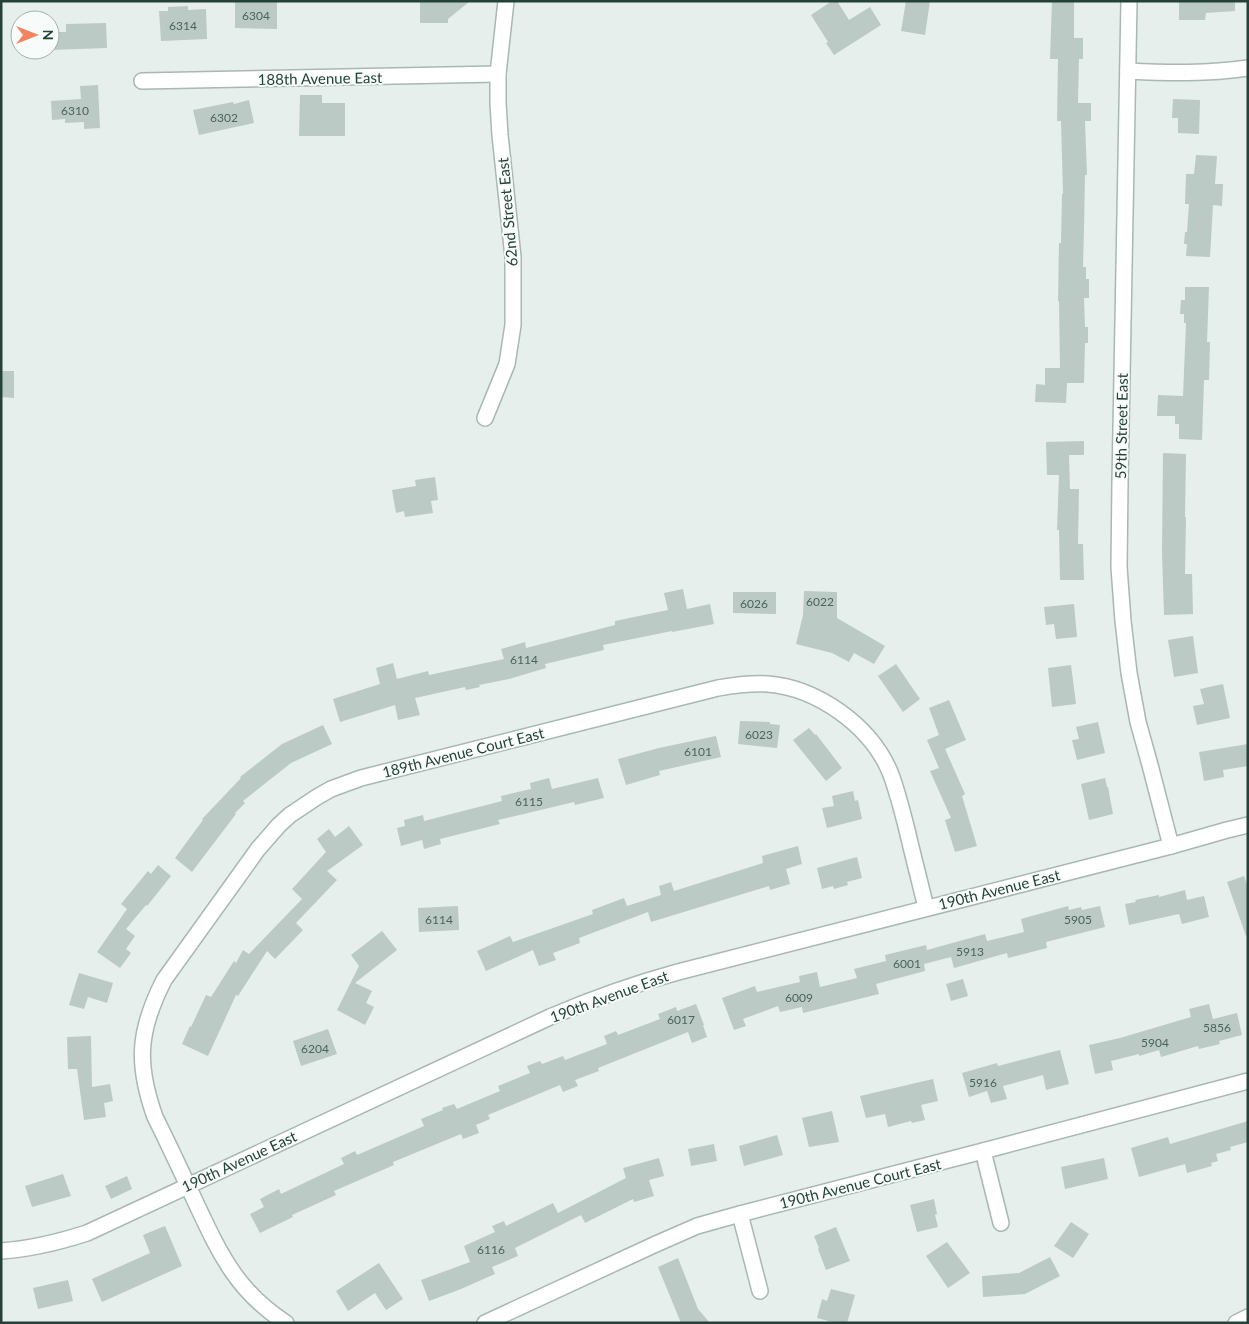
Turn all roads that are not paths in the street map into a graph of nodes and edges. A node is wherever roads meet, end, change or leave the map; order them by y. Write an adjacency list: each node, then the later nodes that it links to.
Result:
1 (506, 1): 5 (street, 62nd Street East)
2 (1130, 1): 4 (street, 59th Street East)
3 (1248, 68): 4 (street)
4 (1128, 71): 9 (street, 59th Street East)
5 (498, 74): 6 (street, 188th Avenue East); 7 (street, 62nd Street East)
6 (142, 81)
7 (485, 418)
8 (1248, 825): 9 (street, 190th Avenue East)
9 (1171, 846): 10 (street, 190th Avenue East)
10 (926, 908): 13 (street, 190th Avenue East); 13 (street, 189th Avenue Court East)
11 (1248, 1081): 12 (street, 190th Avenue Court East)
12 (983, 1151): 14 (street, 190th Avenue Court East); 15 (street)
13 (188, 1185): 16 (street, 190th Avenue East); 19 (street)
14 (740, 1214): 17 (street); 20 (street, 190th Avenue Court East)
15 (1001, 1223)
16 (1, 1251)
17 (760, 1291)
18 (1248, 1317): 21 (street)
19 (286, 1323)
20 (485, 1323)
21 (1236, 1323)

